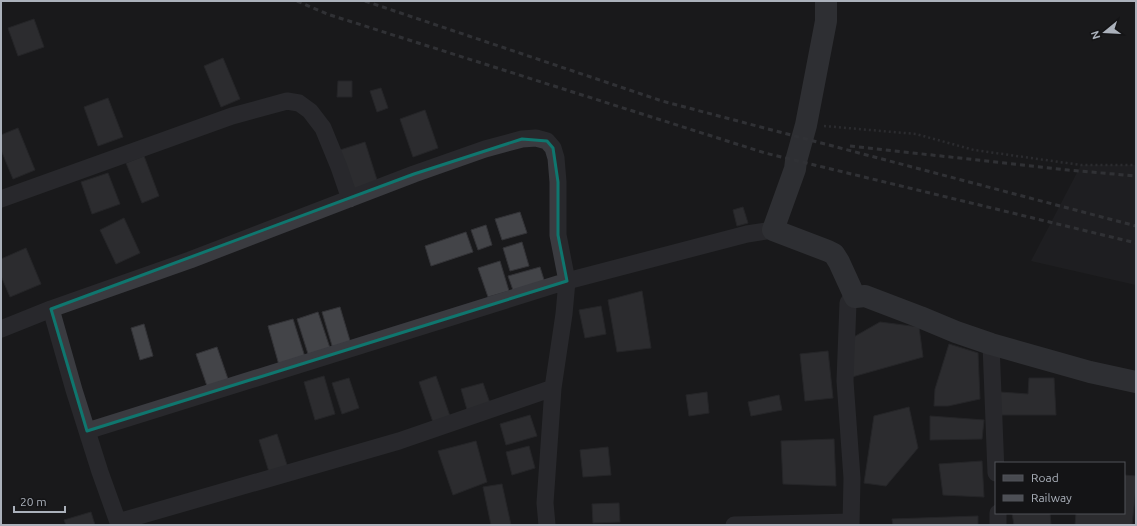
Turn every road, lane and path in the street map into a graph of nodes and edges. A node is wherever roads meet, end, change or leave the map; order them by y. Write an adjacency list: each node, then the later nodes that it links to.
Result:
1 (826, 1): 2 (street)
2 (806, 125): 3 (path); 6 (street)
3 (1136, 165)
4 (1, 199): 5 (street)
5 (350, 199): 7 (street); 9 (street)
6 (772, 230): 7 (street); 8 (street)
7 (567, 280): 13 (street); 14 (street)
8 (855, 297): 11 (street); 18 (street)
9 (51, 309): 10 (street); 14 (street)
10 (1, 329)
11 (990, 344): 12 (street); 15 (street)
12 (1136, 382)
13 (553, 388): 17 (street); 19 (street)
14 (87, 431): 17 (street)
15 (995, 462)
16 (998, 514): 21 (street)
17 (118, 523)
18 (851, 524): 20 (street)
19 (547, 525)
20 (734, 525)
21 (998, 525)

